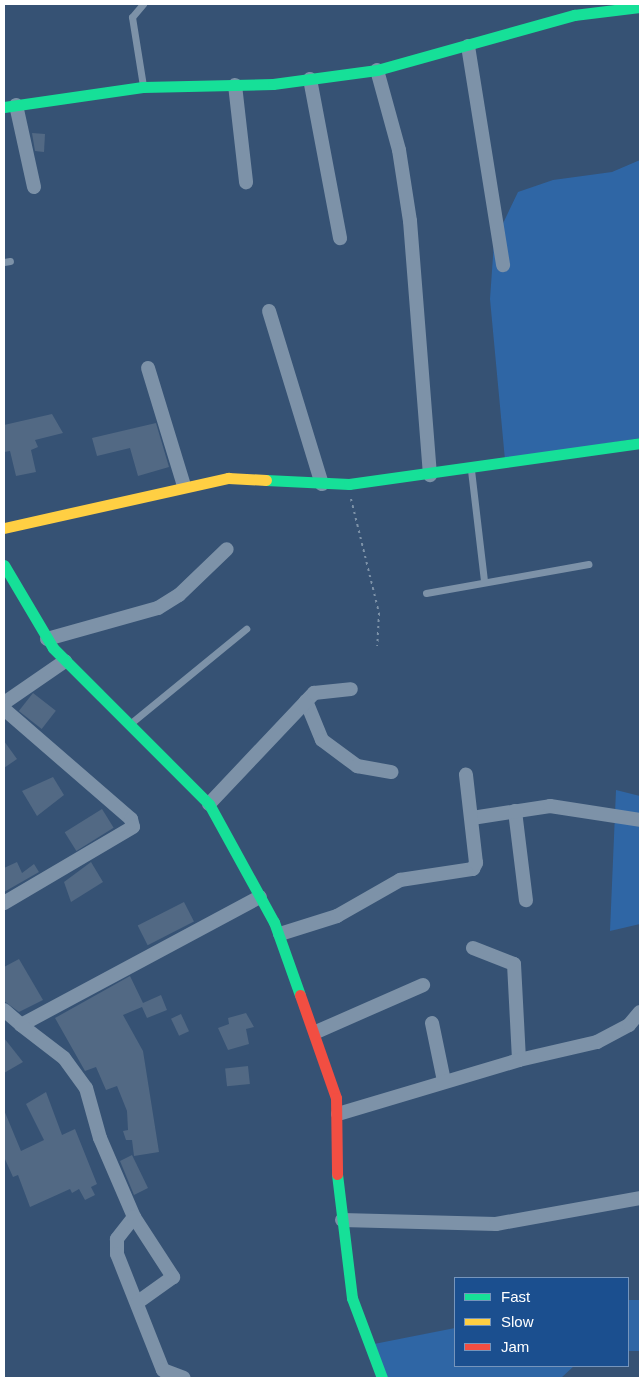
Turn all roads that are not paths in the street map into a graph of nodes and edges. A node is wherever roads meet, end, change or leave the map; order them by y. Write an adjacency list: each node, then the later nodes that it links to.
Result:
1 (143, 4): 7 (lane)
2 (640, 7): 3 (street)
3 (468, 46): 4 (street); 12 (street)
4 (377, 70): 5 (street); 17 (street)
5 (310, 79): 6 (street); 11 (street)
6 (235, 84): 7 (street); 9 (street)
7 (143, 87): 8 (street)
8 (10, 106): 10 (street)
9 (246, 182)
10 (34, 187)
11 (340, 238)
12 (503, 265)
13 (269, 311): 18 (street)
14 (148, 368): 19 (street)
15 (640, 443): 16 (street)
16 (470, 467): 17 (street); 24 (lane)
17 (430, 475): 18 (street)
18 (322, 484): 19 (street)
19 (184, 486): 20 (street)
20 (4, 528)
21 (227, 549): 27 (street)
22 (588, 564): 24 (lane)
23 (4, 565): 27 (street)
24 (484, 580): 25 (lane)
25 (426, 593)
26 (246, 629): 33 (lane)
27 (47, 639): 28 (street)
28 (65, 661): 31 (street); 33 (street)
29 (351, 689): 30 (street)
30 (306, 702): 34 (street); 36 (street)
31 (4, 703)
32 (4, 709): 42 (street)
33 (129, 725): 36 (street)
34 (391, 772)
35 (466, 775): 38 (street)
36 (209, 804): 40 (street)
37 (515, 811): 38 (street); 39 (street); 41 (street)
38 (472, 818): 43 (street)
39 (640, 820)
40 (260, 897): 43 (street); 49 (street)
41 (526, 900)
42 (4, 903)
43 (280, 934): 50 (street)
44 (474, 948): 51 (street)
45 (423, 985): 50 (street)
46 (4, 1010): 49 (street)
47 (640, 1012): 51 (street)
48 (432, 1023): 52 (street)
49 (21, 1025): 55 (street)
50 (316, 1032): 53 (street)
51 (519, 1060): 52 (street)
52 (444, 1081): 53 (street)
53 (338, 1114): 56 (street)
54 (640, 1198): 56 (street)
55 (134, 1217): 57 (street); 57 (street)
56 (342, 1220): 59 (street)
57 (138, 1302): 58 (street)
58 (184, 1378)
59 (382, 1378)

